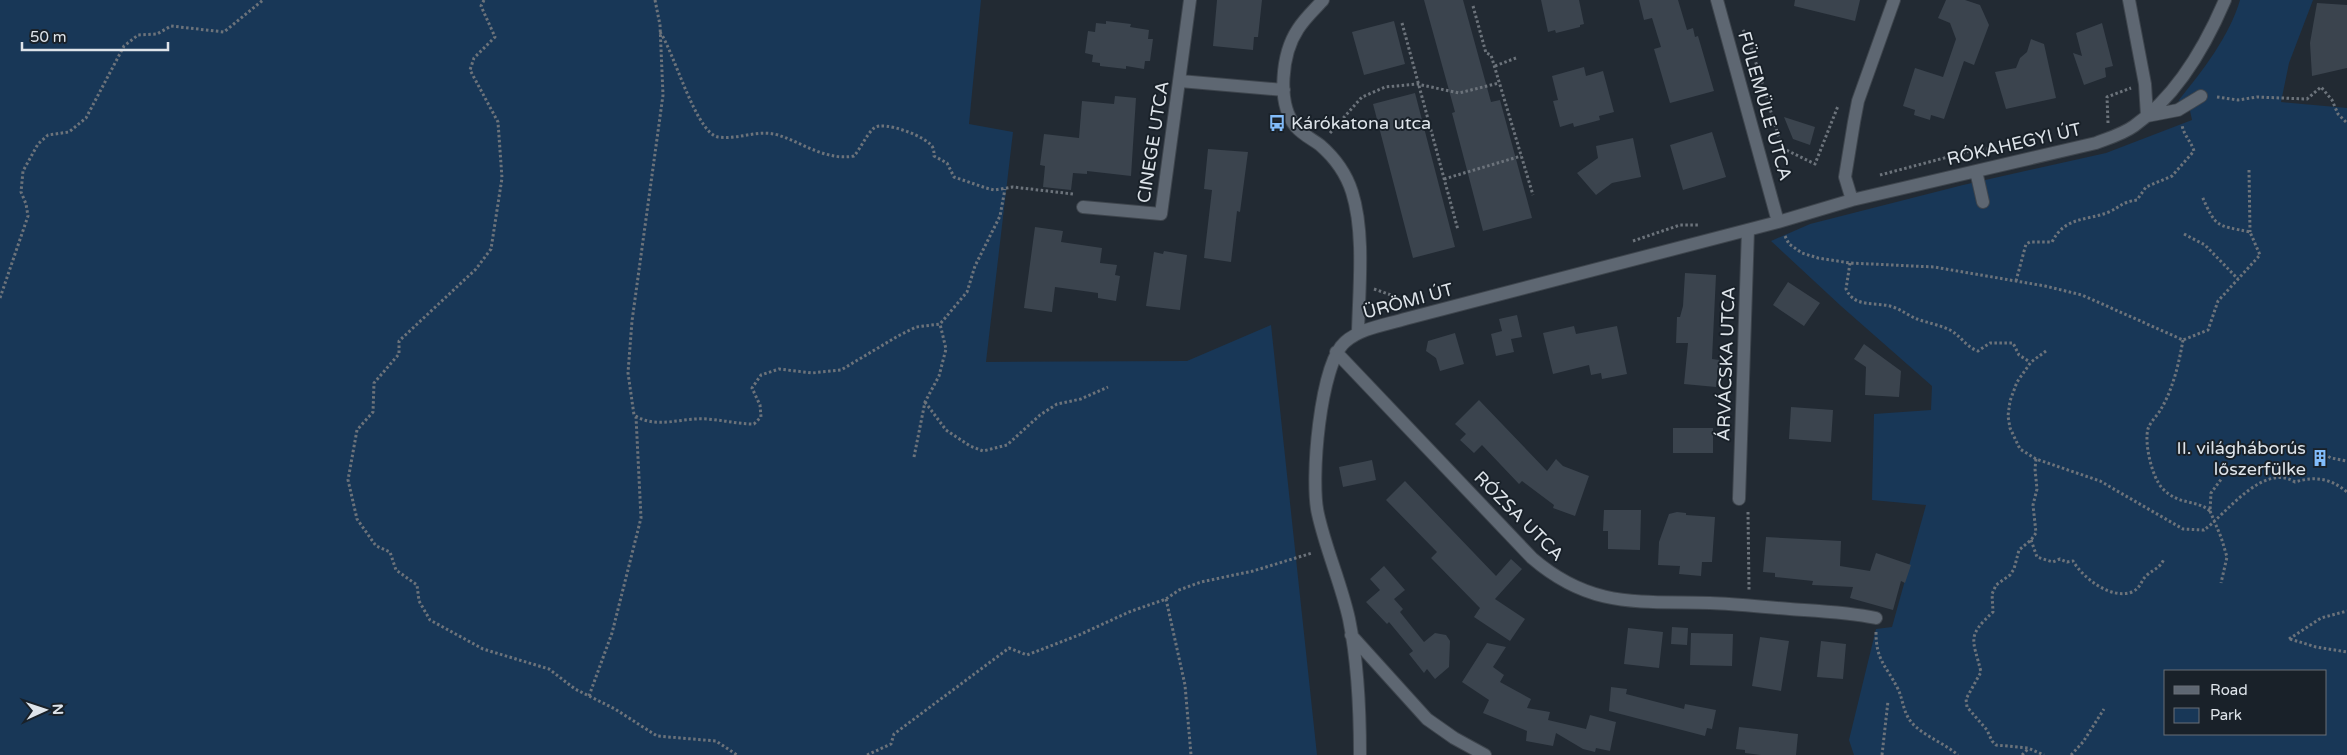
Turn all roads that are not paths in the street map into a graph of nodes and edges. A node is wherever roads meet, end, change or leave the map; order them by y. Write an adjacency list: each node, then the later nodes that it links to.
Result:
1 (1190, 0): 7 (street, CINEGE UTCA)
2 (1324, 0): 8 (street)
3 (1717, 0): 15 (street, FÜLEMÜLE UTCA)
4 (1894, 0): 12 (street)
5 (2130, 0): 10 (street)
6 (2225, 0): 10 (street, RÓKAHEGYI ÚT)
7 (1180, 81): 8 (street); 14 (street, CINEGE UTCA)
8 (1284, 90): 17 (street)
9 (2201, 96): 10 (street)
10 (2147, 116): 11 (street, RÓKAHEGYI ÚT)
11 (1976, 171): 12 (street, RÓKAHEGYI ÚT); 13 (street)
12 (1852, 200): 15 (street, RÓKAHEGYI ÚT)
13 (1983, 202)
14 (1083, 207)
15 (1778, 222): 16 (street, RÓKAHEGYI ÚT)
16 (1748, 230): 17 (street, ÜRÖMI ÚT); 19 (street, ÁRVÁCSKA UTCA)
17 (1358, 332): 18 (street, ÜRÖMI ÚT)
18 (1336, 352): 20 (street, RÓZSA UTCA); 21 (street, ÜRÖMI ÚT)
19 (1739, 499)
20 (1876, 618)
21 (1351, 635): 22 (street, ÜRÖMI ÚT); 23 (street)
22 (1360, 755)
23 (1484, 755)

